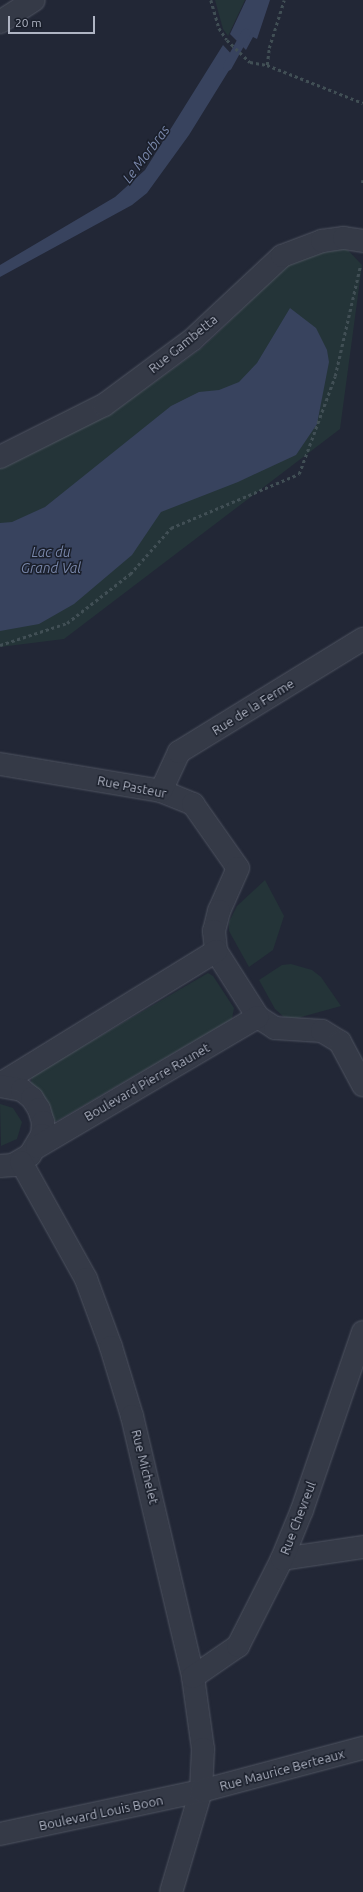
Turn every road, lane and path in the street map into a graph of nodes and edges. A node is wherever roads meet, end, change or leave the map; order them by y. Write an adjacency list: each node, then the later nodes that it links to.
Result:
1 (34, 0): 4 (street)
2 (211, 0): 5 (path)
3 (284, 0): 5 (path)
4 (0, 22)
5 (266, 65): 6 (path)
6 (363, 103)
7 (363, 180): 8 (path)
8 (363, 184)
9 (363, 241): 11 (street, Rue Gambetta)
10 (361, 263): 13 (path)
11 (0, 457)
12 (363, 638): 15 (street, Rue de la Ferme)
13 (0, 645)
14 (0, 764): 15 (street, Rue Pasteur)
15 (161, 791): 16 (street, Rue Pasteur)
16 (216, 951): 17 (street); 18 (street)
17 (258, 1017): 19 (street); 20 (street, Boulevard Pierre Raunet)
18 (0, 1085): 20 (street)
19 (363, 1085)
20 (37, 1147): 21 (street, Boulevard Pierre Raunet)
21 (7, 1166): 25 (street, Rue Michelet)
22 (363, 1332): 24 (street, Rue Chevreul)
23 (363, 1546): 24 (street)
24 (282, 1559): 25 (street, Rue Chevreul)
25 (193, 1676): 27 (street, Rue Michelet)
26 (363, 1748): 27 (street, Rue Maurice Berteaux)
27 (201, 1791): 28 (street, Boulevard Louis Boon); 29 (street, Rue Michelet)
28 (0, 1834)
29 (171, 1892)

